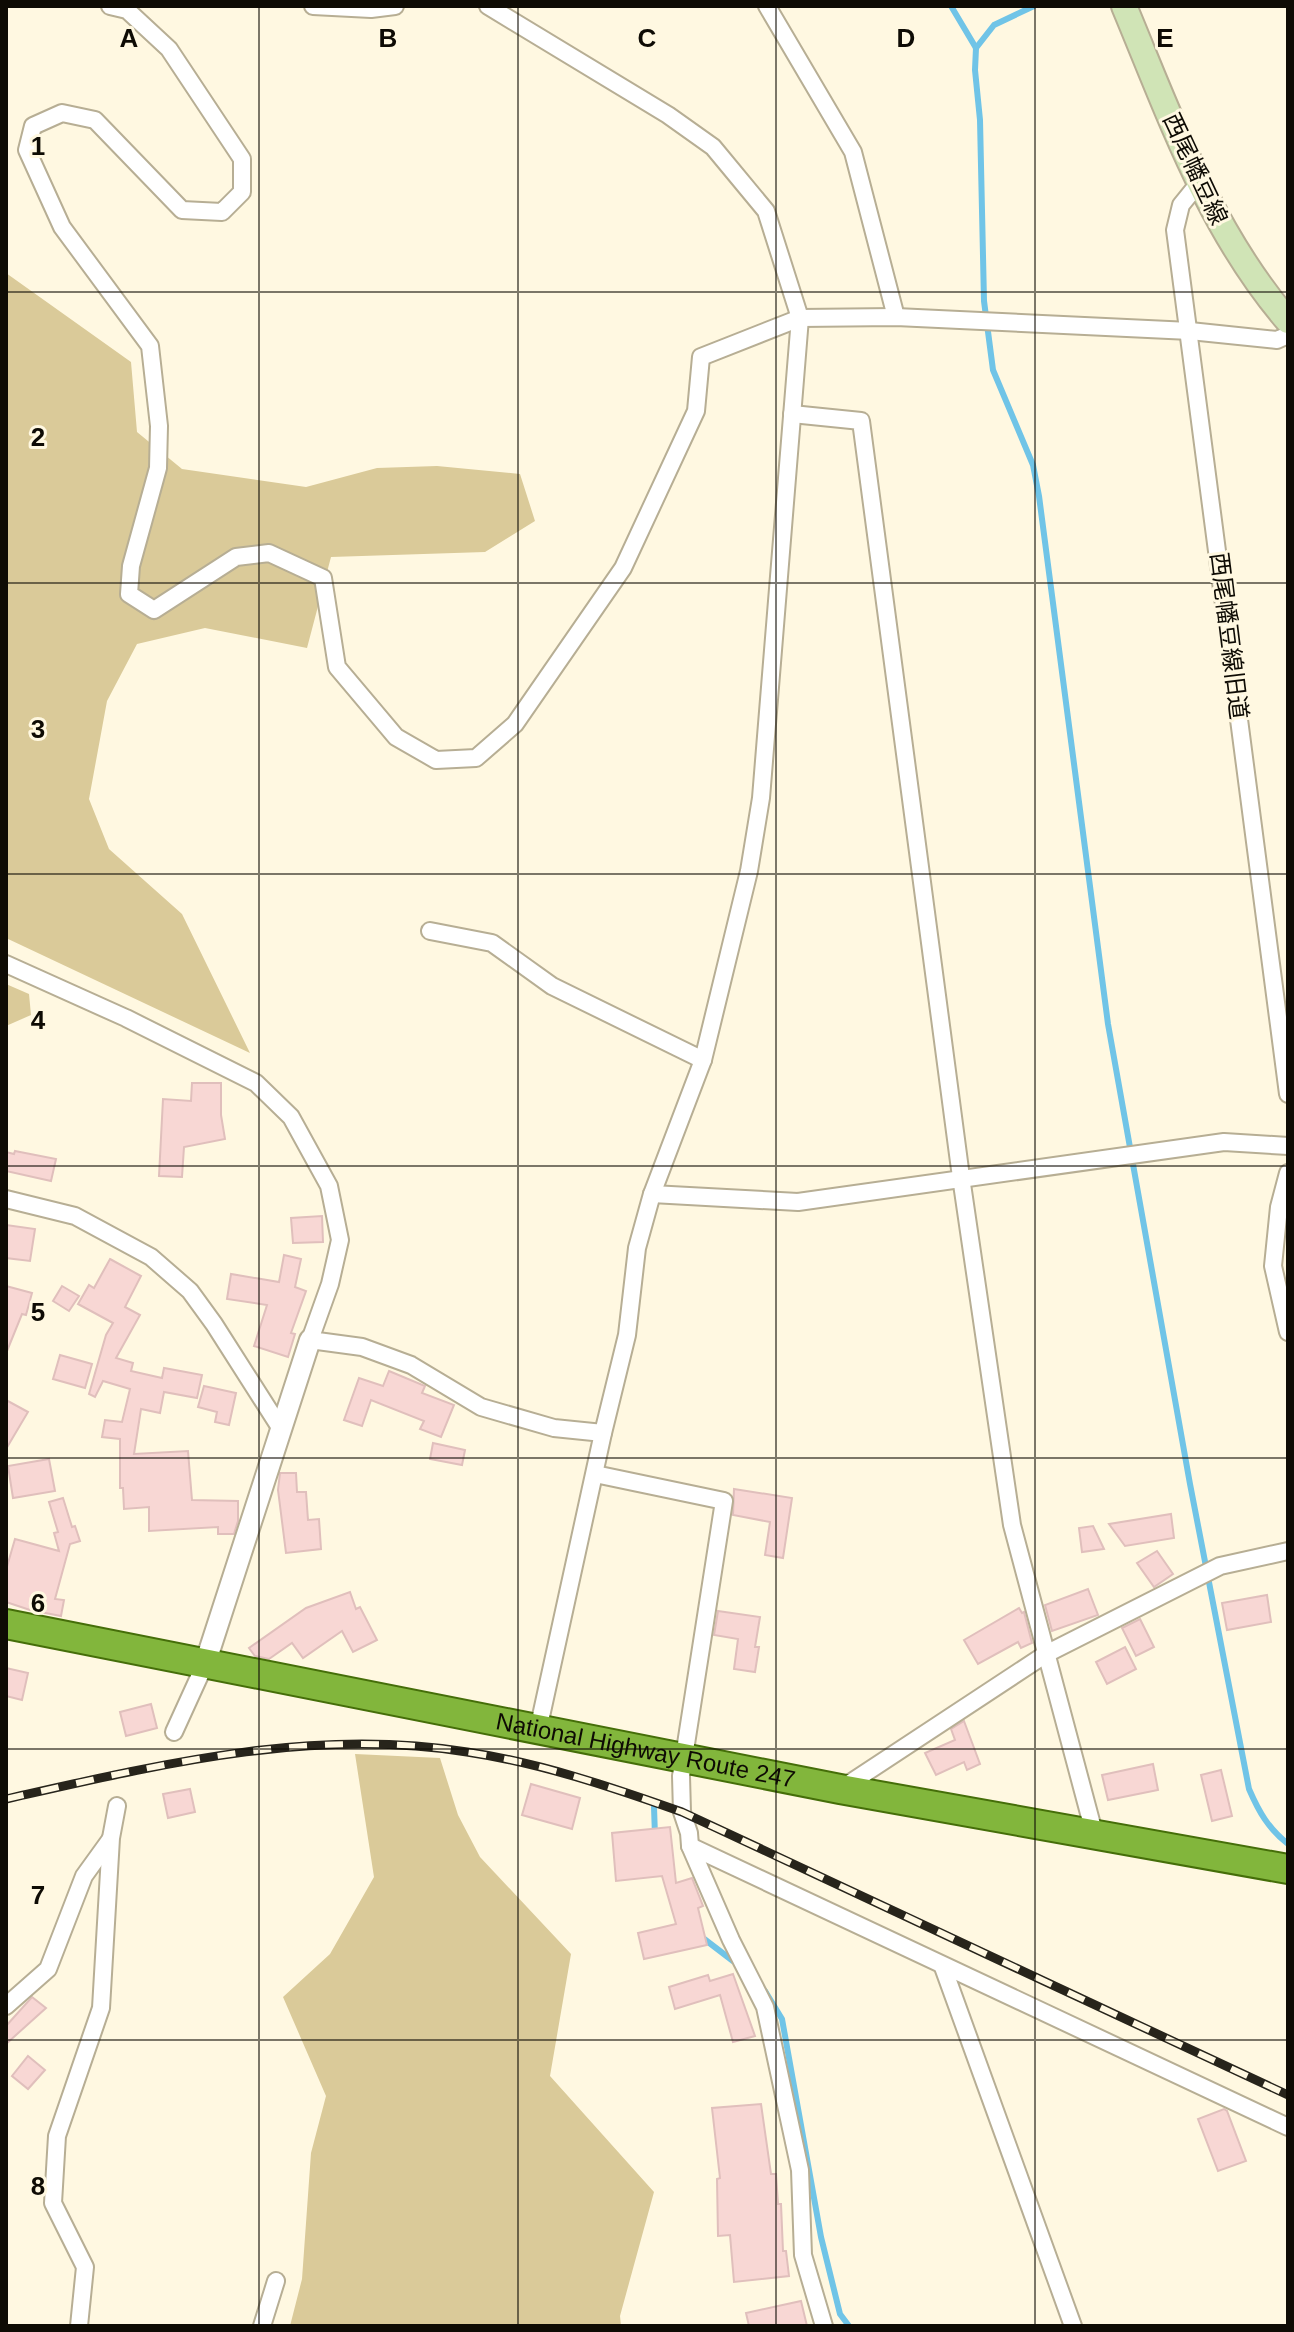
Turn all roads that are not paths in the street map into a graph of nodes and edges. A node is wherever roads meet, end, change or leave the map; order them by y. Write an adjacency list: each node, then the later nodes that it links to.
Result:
1 (110, 6): 9 (street)
2 (313, 6): 3 (street)
3 (395, 6)
4 (488, 6): 9 (street)
5 (767, 6): 8 (street)
6 (1124, 6): 7 (main road, 西尾幡豆線)
7 (1198, 184): 10 (main road, 西尾幡豆線); 11 (street, 西尾幡豆線旧道)
8 (896, 317): 9 (street); 11 (street)
9 (800, 318): 13 (street)
10 (1288, 321)
11 (1190, 331): 12 (street); 17 (street, 西尾幡豆線旧道)
12 (1288, 335)
13 (792, 414): 16 (street); 20 (street)
14 (430, 931): 16 (street)
15 (6, 964): 24 (street)
16 (703, 1060): 21 (street)
17 (1288, 1094)
18 (1288, 1146): 20 (street)
19 (1288, 1173): 23 (street)
20 (961, 1177): 21 (street); 30 (street)
21 (652, 1194): 26 (street)
22 (6, 1199): 25 (street)
23 (1288, 1332)
24 (310, 1340): 25 (street); 26 (street)
25 (281, 1429): 31 (street)
26 (603, 1433): 27 (street)
27 (595, 1474): 32 (street); 34 (street)
28 (1288, 1551): 30 (street)
29 (6, 1624): 31 (highway, National Highway Route 247)
30 (1046, 1654): 35 (street); 37 (street)
31 (205, 1664): 32 (highway, National Highway Route 247); 33 (street)
32 (538, 1730): 34 (highway, National Highway Route 247)
33 (174, 1732)
34 (685, 1758): 35 (highway, National Highway Route 247); 39 (street)
35 (840, 1789): 37 (highway, National Highway Route 247)
36 (117, 1806): 38 (street)
37 (1095, 1836): 40 (highway, National Highway Route 247)
38 (111, 1838): 42 (street); 45 (street)
39 (690, 1846): 41 (street); 47 (street)
40 (1288, 1869)
41 (943, 1967): 43 (street); 48 (street)
42 (6, 2006)
43 (1288, 2127)
44 (276, 2281): 46 (street)
45 (79, 2326)
46 (262, 2326)
47 (824, 2326)
48 (1073, 2326)

